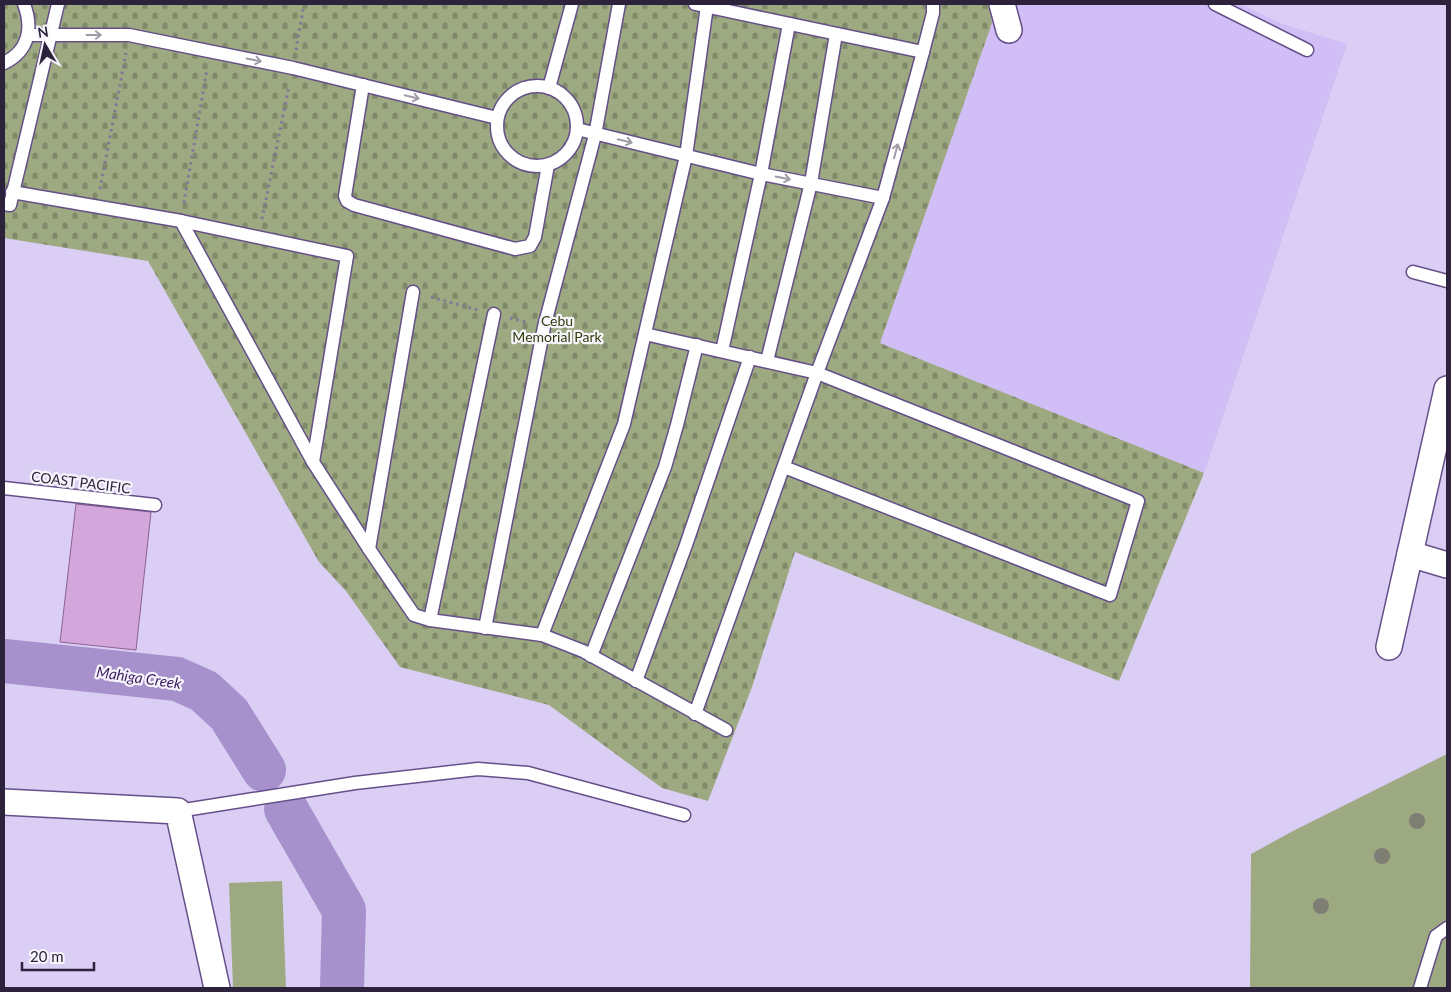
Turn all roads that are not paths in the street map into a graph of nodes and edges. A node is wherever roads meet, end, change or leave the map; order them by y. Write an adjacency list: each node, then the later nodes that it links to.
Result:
1 (24, 4): 12 (lane)
2 (58, 4): 13 (lane)
3 (572, 4): 18 (lane)
4 (618, 4): 21 (lane)
5 (933, 4): 15 (lane)
6 (1002, 4): 10 (street)
7 (1215, 4): 14 (lane)
8 (701, 5): 9 (lane); 22 (lane)
9 (789, 24): 11 (lane); 24 (lane)
10 (1009, 30)
11 (836, 34): 15 (lane); 25 (lane)
12 (28, 35): 13 (lane); 16 (lane)
13 (51, 35): 17 (lane, one-way to 17); 26 (lane)
14 (1307, 50)
15 (923, 52): 27 (lane, one-way to 15)
16 (4, 63)
17 (363, 85): 19 (lane, one-way to 19); 23 (lane)
18 (549, 88): 19 (lane); 20 (lane)
19 (497, 118): 23 (lane)
20 (578, 129): 21 (lane); 23 (lane)
21 (595, 135): 22 (lane, one-way to 22); 49 (lane)
22 (686, 156): 24 (lane); 34 (lane)
23 (548, 165)
24 (762, 174): 25 (lane, one-way to 25); 36 (lane)
25 (811, 183): 27 (lane); 38 (lane)
26 (12, 192): 28 (lane); 29 (lane)
27 (883, 198): 39 (lane)
28 (4, 204)
29 (181, 221): 41 (lane); 41 (lane)
30 (1413, 272): 31 (lane)
31 (1447, 280)
32 (413, 292): 45 (lane)
33 (494, 314): 48 (lane)
34 (645, 334): 35 (lane); 50 (lane)
35 (697, 345): 36 (lane); 52 (lane)
36 (722, 351): 37 (lane)
37 (750, 358): 38 (lane); 53 (lane)
38 (767, 361): 39 (lane)
39 (817, 373): 42 (lane); 42 (lane)
40 (1447, 389): 46 (street)
41 (313, 462): 45 (lane)
42 (784, 467): 54 (lane)
43 (4, 488): 44 (lane, COAST PACIFIC)
44 (155, 506)
45 (369, 549): 48 (lane)
46 (1410, 554): 47 (street); 51 (street)
47 (1447, 565)
48 (430, 620): 49 (lane)
49 (486, 628): 50 (lane)
50 (542, 635): 52 (lane)
51 (1389, 648)
52 (591, 656): 53 (lane)
53 (636, 681): 54 (lane)
54 (695, 714): 55 (lane)
55 (726, 730)
56 (4, 802): 57 (street)
57 (178, 811): 58 (lane); 60 (street)
58 (684, 815)
59 (1447, 928): 61 (lane)
60 (217, 988)
61 (1420, 988)

